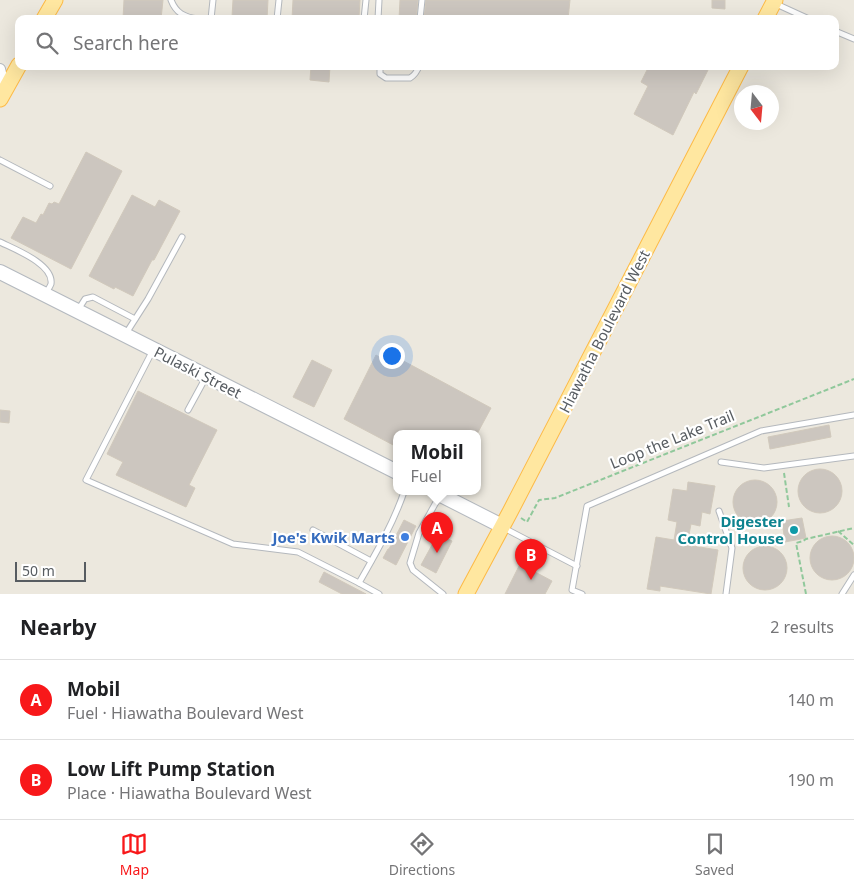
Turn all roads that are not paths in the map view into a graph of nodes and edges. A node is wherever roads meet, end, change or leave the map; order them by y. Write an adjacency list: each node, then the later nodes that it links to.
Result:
1 (55, 0): 9 (main road)
2 (171, 0): 10 (lane)
3 (213, 0): 11 (lane)
4 (279, 0): 12 (lane)
5 (366, 0): 13 (lane)
6 (379, 0): 14 (lane)
7 (422, 0): 15 (lane)
8 (774, 1): 16 (main road); 17 (lane)
9 (46, 15)
10 (182, 15)
11 (211, 15)
12 (277, 15)
13 (364, 15)
14 (378, 15)
15 (420, 15)
16 (767, 15)
17 (801, 15)
18 (839, 33): 19 (lane)
19 (854, 40)
20 (0, 69): 25 (street)
21 (16, 70): 25 (main road)
22 (380, 70): 23 (lane)
23 (418, 70)
24 (739, 70): 46 (main road, Hiawatha Boulevard West)
25 (3, 95)
26 (0, 160): 27 (lane)
27 (50, 186)
28 (182, 237): 33 (lane)
29 (0, 242): 31 (lane)
30 (0, 272): 31 (street, Pulaski Street)
31 (45, 295): 32 (street, Pulaski Street)
32 (77, 311): 33 (lane); 34 (street, Pulaski Street)
33 (135, 319): 34 (lane)
34 (124, 335): 35 (street, Pulaski Street)
35 (154, 350): 36 (street, Pulaski Street); 51 (lane)
36 (206, 376): 37 (lane); 41 (street, Pulaski Street)
37 (188, 410)
38 (854, 415): 49 (lane)
39 (854, 456): 40 (lane)
40 (721, 462)
41 (393, 470)
42 (403, 495): 48 (lane)
43 (437, 495): 54 (lane)
44 (442, 495): 46 (street)
45 (719, 511): 57 (lane)
46 (502, 526): 49 (lane); 55 (main road, Hiawatha Boulevard West)
47 (313, 530): 48 (lane)
48 (372, 561): 51 (lane)
49 (577, 566): 52 (lane)
50 (854, 575): 58 (lane)
51 (359, 583): 53 (lane)
52 (571, 592): 56 (lane)
53 (379, 594)
54 (443, 594)
55 (466, 594)
56 (582, 594)
57 (726, 594)
58 (842, 594)

